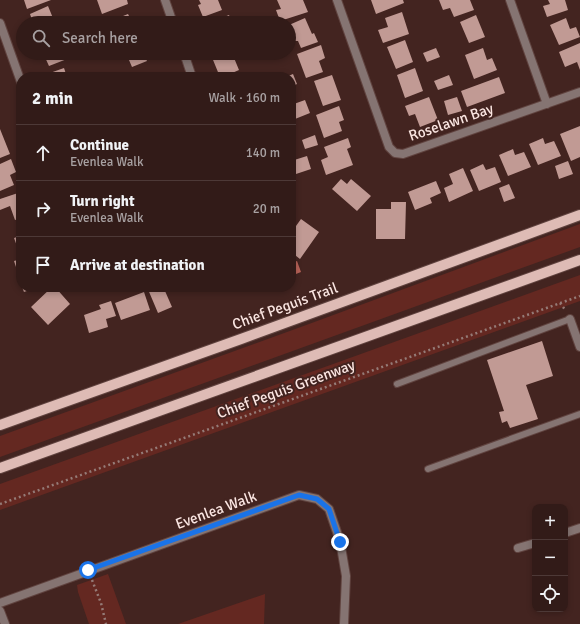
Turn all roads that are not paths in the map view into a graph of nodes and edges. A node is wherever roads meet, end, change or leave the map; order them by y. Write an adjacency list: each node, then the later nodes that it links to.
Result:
1 (165, 0): 4 (street)
2 (337, 0): 10 (street, Roselawn Bay)
3 (510, 0): 10 (street)
4 (171, 16)
5 (0, 23): 7 (street)
6 (186, 60): 8 (street)
7 (17, 72)
8 (190, 72)
9 (580, 92): 10 (street, Roselawn Bay)
10 (547, 104)
11 (580, 215): 17 (main road, Chief Peguis Trail)
12 (580, 260): 18 (main road)
13 (570, 319): 14 (street); 15 (lane)
14 (580, 347)
15 (397, 384)
16 (580, 414): 19 (lane)
17 (0, 425)
18 (0, 468)
19 (428, 469)
20 (580, 528): 21 (street)
21 (568, 532)
22 (532, 544): 23 (street)
23 (518, 548)
24 (0, 603): 27 (street, Evenlea Walk)
25 (0, 611): 26 (street)
26 (5, 624)
27 (344, 624)

